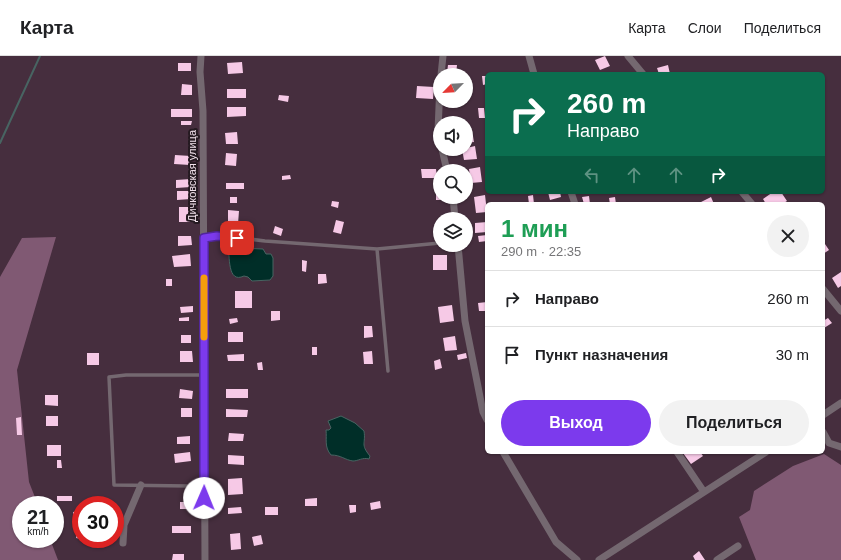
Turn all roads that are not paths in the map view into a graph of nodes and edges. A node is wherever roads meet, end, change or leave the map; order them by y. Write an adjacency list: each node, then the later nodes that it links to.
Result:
1 (201, 56): 10 (street, Дичковская улица)
2 (443, 56): 5 (street)
3 (528, 56): 6 (street)
4 (628, 56): 7 (street)
5 (442, 68)
6 (533, 72)
7 (641, 72)
8 (744, 194): 9 (street)
9 (750, 202)
10 (204, 238): 12 (lane); 17 (street, Дичковская улица)
11 (433, 244): 12 (lane)
12 (377, 249): 16 (lane)
13 (459, 252): 20 (street)
14 (825, 291): 15 (street)
15 (841, 311)
16 (388, 371)
17 (204, 375): 26 (lane); 28 (street, Дичковская улица)
18 (841, 403): 19 (street)
19 (825, 414)
20 (485, 416)
21 (825, 435): 22 (street)
22 (841, 447)
23 (504, 454): 32 (street)
24 (678, 454): 27 (street)
25 (763, 454): 27 (street)
26 (141, 485): 28 (lane); 29 (street)
27 (704, 492): 33 (street)
28 (204, 498): 31 (street, Дичковская улица)
29 (124, 525)
30 (738, 546): 34 (street)
31 (205, 560)
32 (577, 560)
33 (599, 560)
34 (717, 560)

